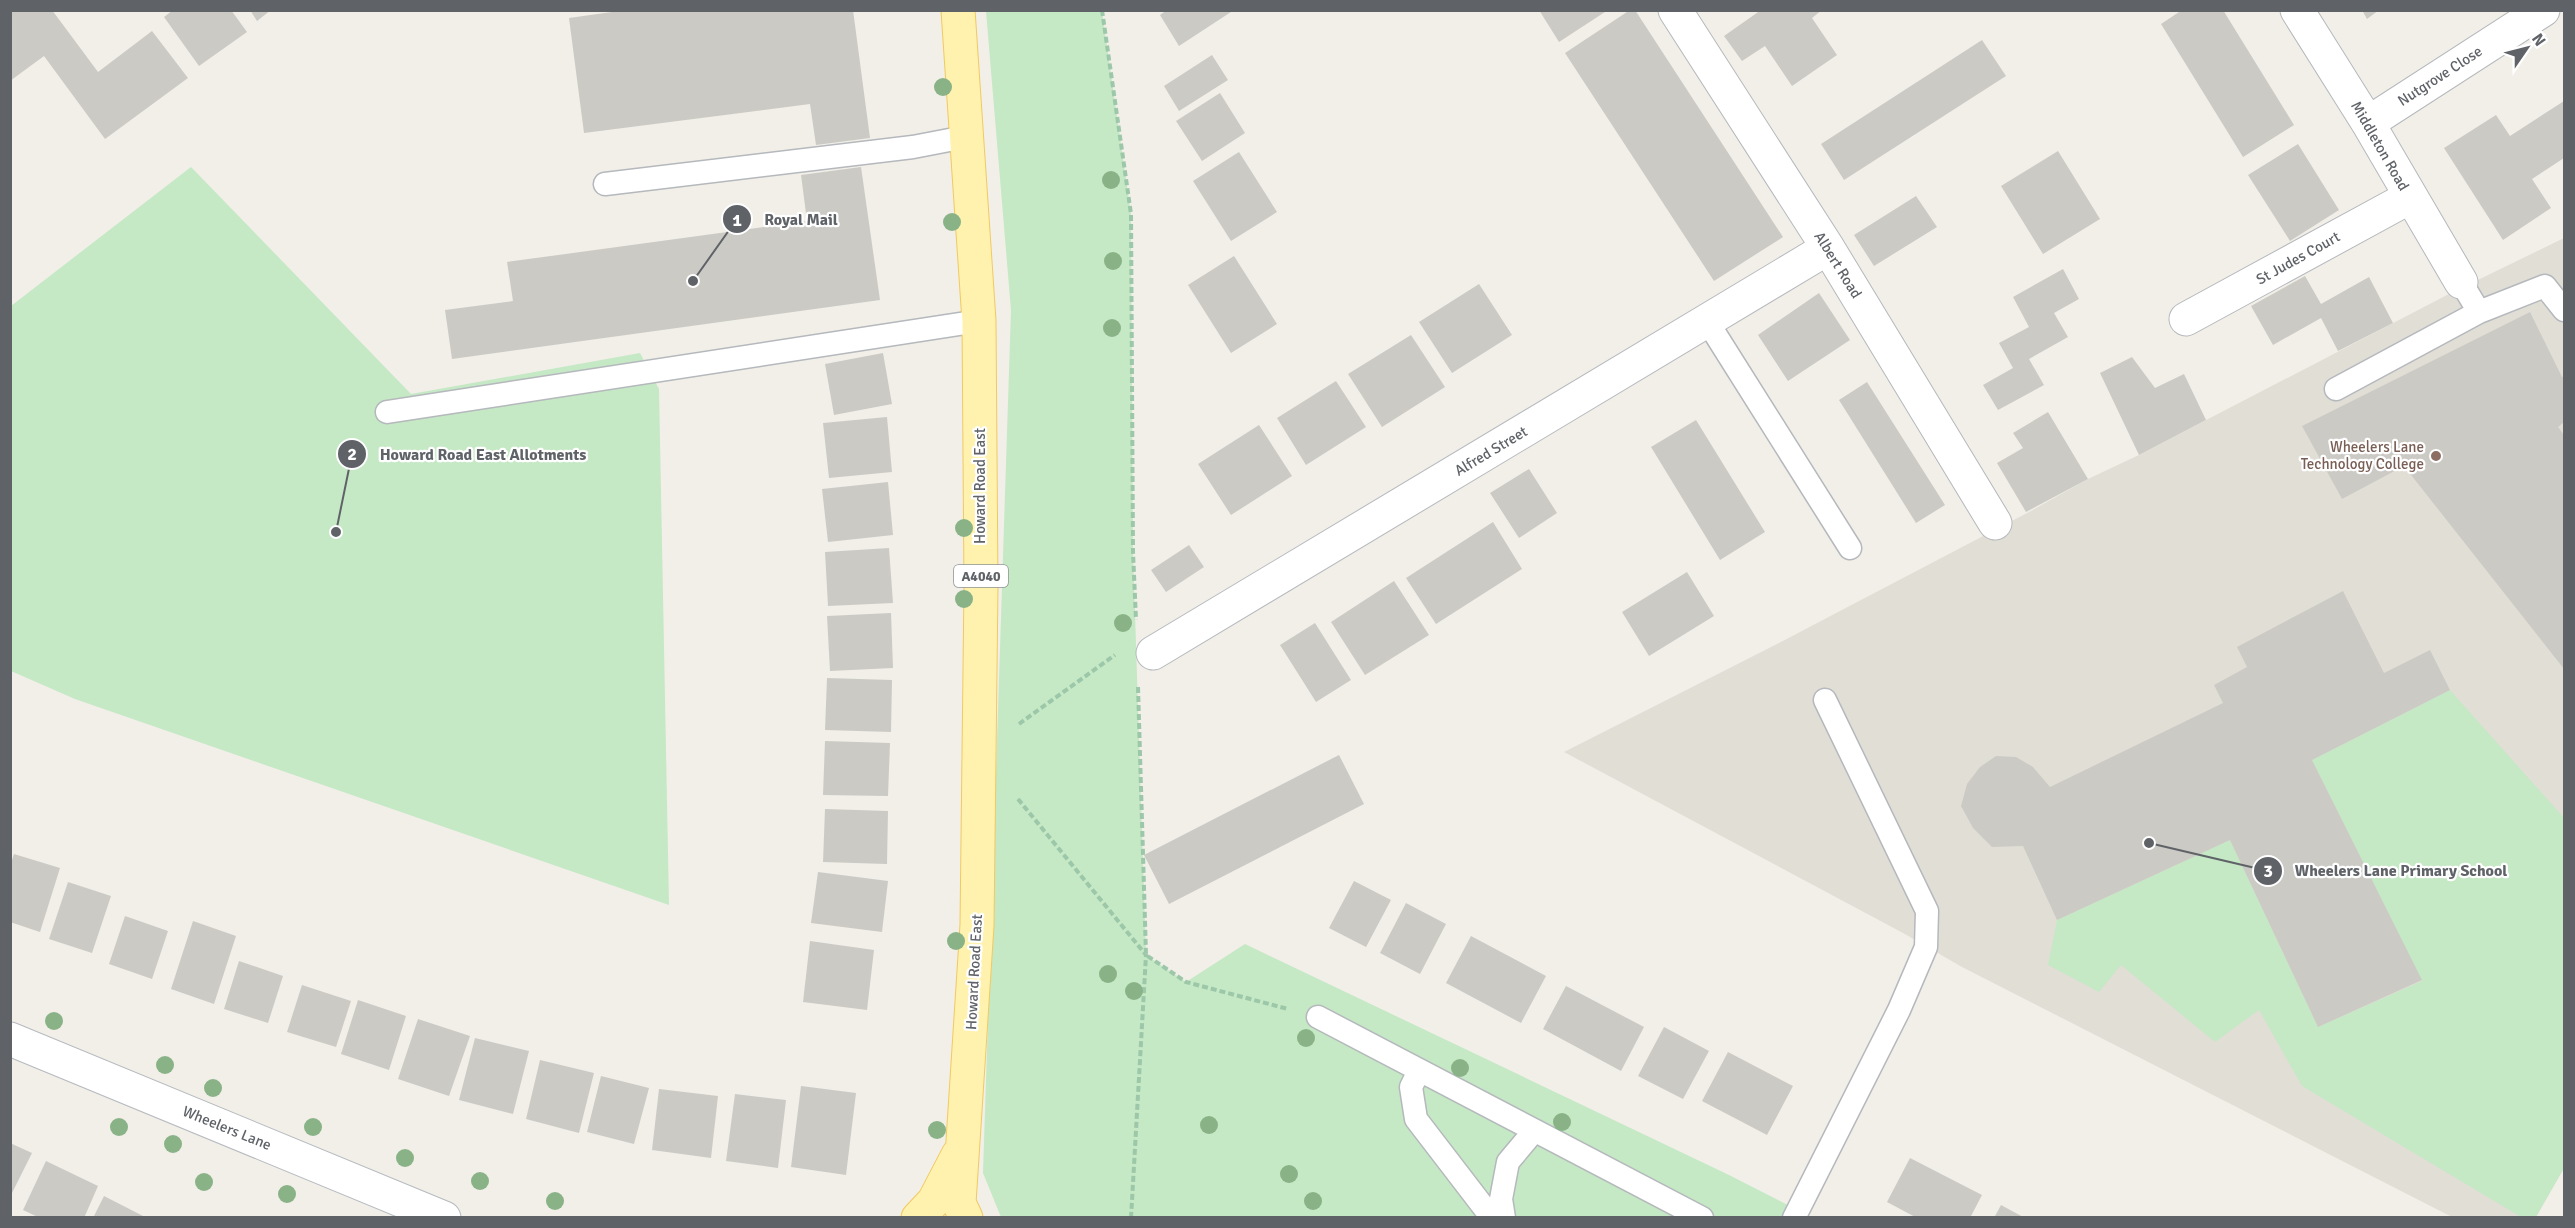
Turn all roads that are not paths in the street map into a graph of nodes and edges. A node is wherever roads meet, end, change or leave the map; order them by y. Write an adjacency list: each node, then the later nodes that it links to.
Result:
1 (958, 10): 6 (main road, Howard Road East / A4040)
2 (1675, 10): 9 (street, Albert Road)
3 (2297, 10): 5 (street, Middleton Road)
4 (2543, 10): 5 (street, Nutgrove Close)
5 (2368, 123): 8 (street, Middleton Road)
6 (965, 137): 7 (lane); 14 (main road, Howard Road East / A4040)
7 (605, 184)
8 (2410, 197): 10 (street, Middleton Road); 13 (street, St Judes Court)
9 (1828, 248): 15 (street, Alfred Street); 18 (street, Albert Road)
10 (2461, 282): 12 (lane)
11 (2565, 310): 12 (lane)
12 (2479, 312): 16 (lane)
13 (2186, 319)
14 (979, 321): 17 (lane); 26 (main road, Howard Road East / A4040)
15 (1707, 321): 19 (lane); 20 (street, Alfred Street)
16 (2336, 389)
17 (387, 411)
18 (1995, 523)
19 (1850, 548)
20 (1145, 646)
21 (1825, 700): 35 (lane)
22 (1318, 1017): 24 (lane)
23 (10, 1039): 27 (street, Wheelers Lane)
24 (1419, 1071): 25 (lane); 32 (lane)
25 (1534, 1131): 28 (lane); 33 (lane)
26 (964, 1143): 30 (main road, Howard Road East / A4040); 31 (main road, Howard Road East / A4040)
27 (407, 1211): 29 (street, Wheelers Lane)
28 (1675, 1212): 34 (lane)
29 (444, 1218)
30 (918, 1218)
31 (966, 1218)
32 (1492, 1218)
33 (1503, 1218)
34 (1702, 1218)
35 (1794, 1218)

